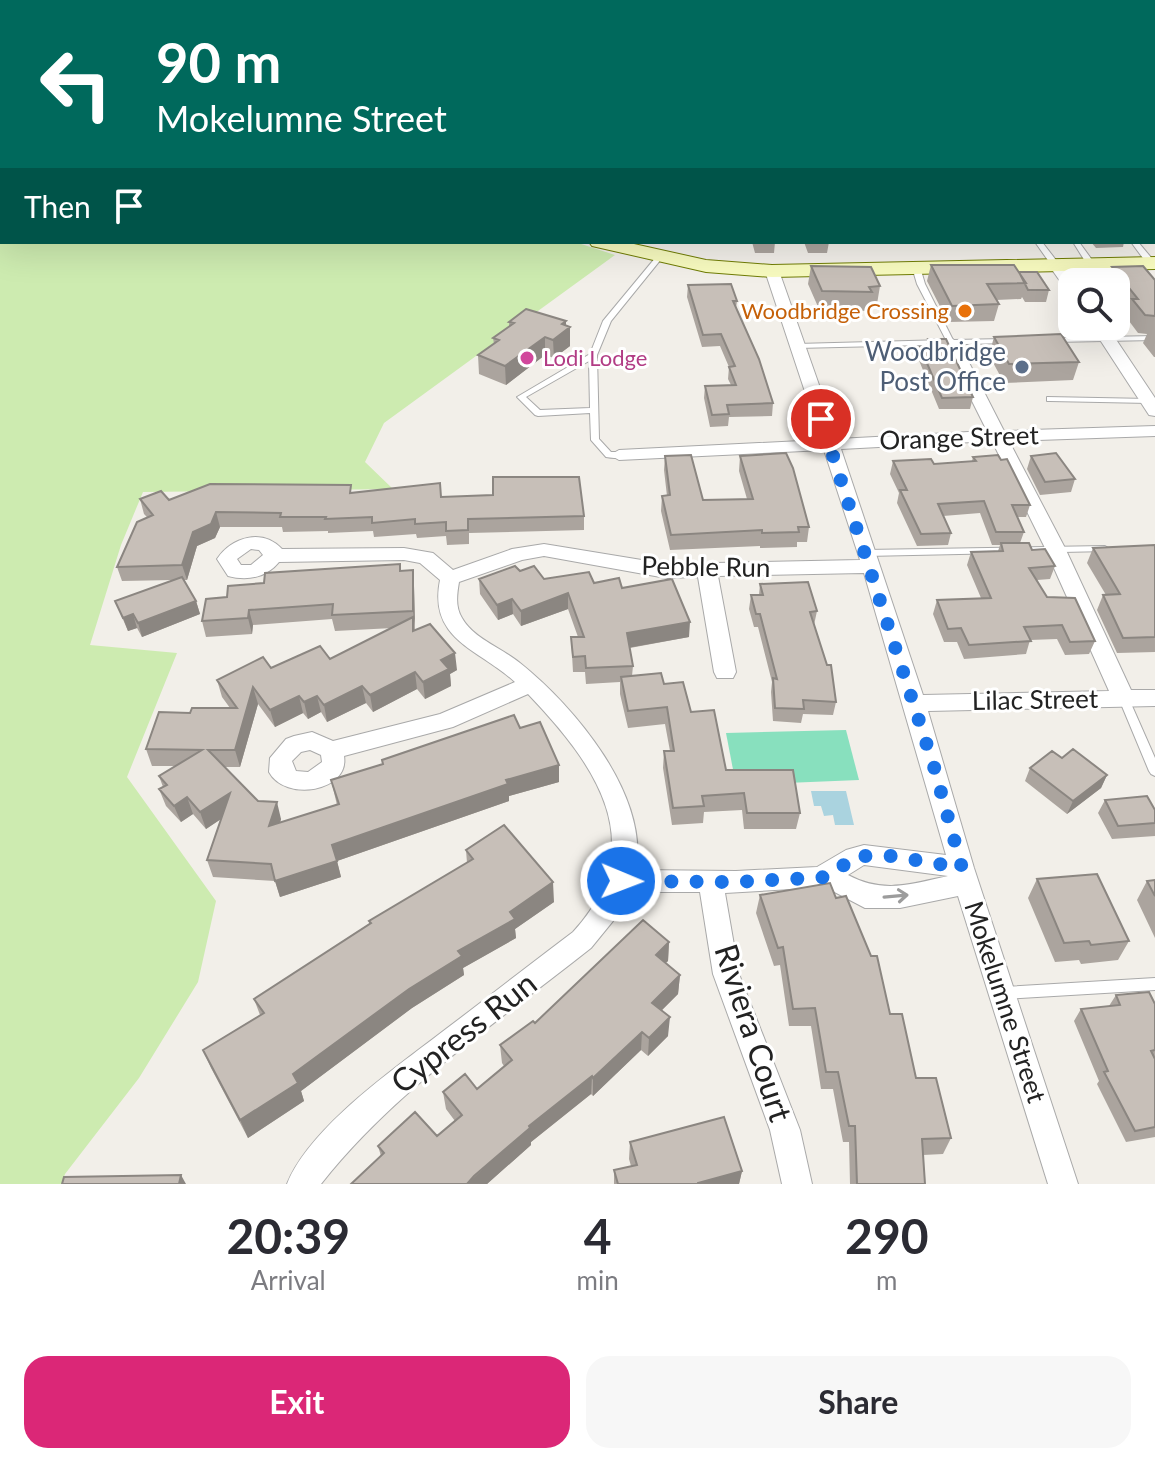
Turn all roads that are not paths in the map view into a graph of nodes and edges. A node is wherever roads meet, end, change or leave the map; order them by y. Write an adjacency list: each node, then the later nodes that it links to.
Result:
1 (607, 244): 5 (main road)
2 (1040, 244): 7 (lane)
3 (1077, 244): 8 (lane)
4 (1136, 244): 6 (lane)
5 (658, 258): 11 (main road); 20 (lane)
6 (1153, 263): 8 (main road)
7 (1055, 264): 8 (main road); 9 (main road); 10 (street)
8 (1091, 264)
9 (916, 267): 11 (main road); 18 (lane)
10 (1058, 268)
11 (772, 271): 19 (street, Mokelumne Street)
12 (1130, 335): 14 (lane)
13 (1058, 338): 15 (lane)
14 (1155, 338)
15 (1045, 340)
16 (1109, 340): 22 (street)
17 (1014, 341): 18 (lane)
18 (951, 343): 19 (lane); 25 (street)
19 (797, 346): 26 (street, Mokelumne Street)
20 (593, 355): 23 (lane); 23 (lane)
21 (1050, 399): 22 (lane)
22 (1152, 406)
23 (593, 410): 27 (lane)
24 (1155, 431): 25 (street, Orange Street)
25 (996, 436): 26 (street, Orange Street); 28 (street)
26 (830, 443): 27 (street, Orange Street); 31 (street, Mokelumne Street)
27 (619, 455)
28 (1055, 548): 29 (lane); 31 (lane); 37 (street)
29 (1110, 549)
30 (273, 556): 33 (street)
31 (869, 560): 32 (street, Pebble Run); 38 (street, Mokelumne Street)
32 (707, 571): 33 (street, Pebble Run); 34 (street)
33 (450, 578): 35 (street, Cypress Run)
34 (725, 672)
35 (531, 684): 39 (street); 43 (street, Cypress Run)
36 (1155, 698): 37 (street, Lilac Street)
37 (1124, 699): 38 (street, Lilac Street); 40 (lane)
38 (914, 703): 41 (street, Mokelumne Street)
39 (332, 750)
40 (1155, 771)
41 (965, 876): 42 (street, one-way to 41); 42 (street); 46 (street, Mokelumne Street)
42 (829, 877): 44 (street)
43 (621, 881): 44 (street); 47 (street, Cypress Run)
44 (711, 882): 48 (street, Riviera Court)
45 (1155, 984): 46 (lane)
46 (1002, 993): 49 (street, Mokelumne Street)
47 (302, 1184)
48 (797, 1184)
49 (1063, 1184)

